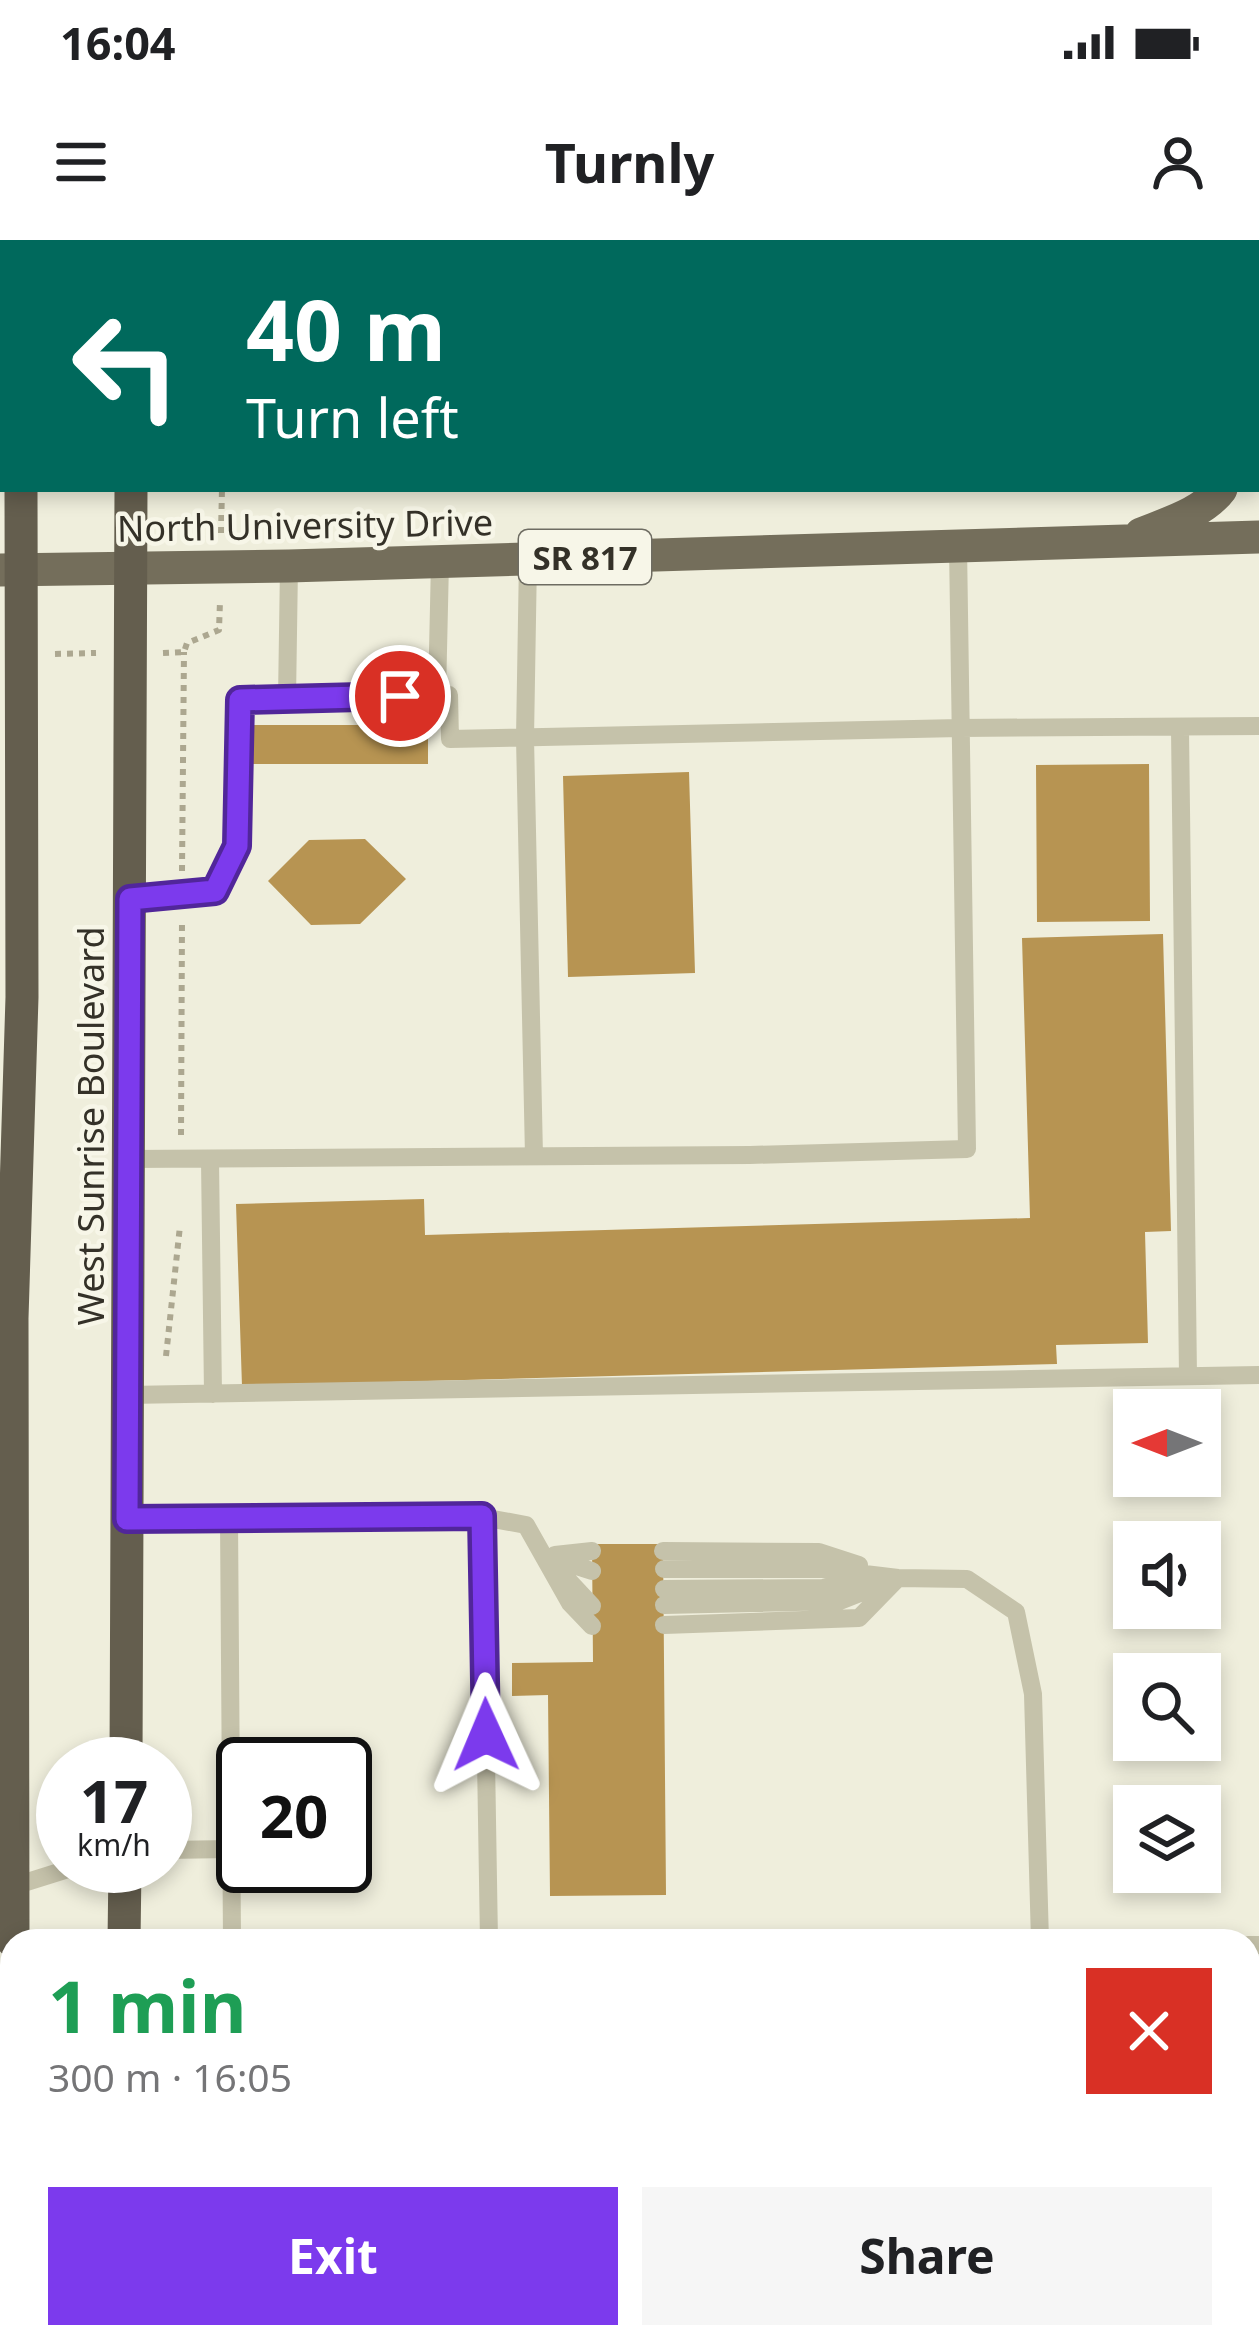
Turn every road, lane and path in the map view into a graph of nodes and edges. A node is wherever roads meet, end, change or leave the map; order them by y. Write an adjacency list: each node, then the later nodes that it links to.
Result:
1 (21, 492): 11 (highway, West Sunrise Boulevard)
2 (130, 492): 10 (highway, West Sunrise Boulevard)
3 (1219, 492): 5 (main road)
4 (1259, 537): 5 (main road, North University Drive / SR 817)
5 (1118, 543): 6 (main road, North University Drive / SR 817)
6 (958, 546): 7 (main road, North University Drive / SR 817); 16 (lane)
7 (528, 559): 8 (main road, North University Drive / SR 817); 18 (lane)
8 (440, 562): 9 (main road, North University Drive / SR 817); 13 (lane)
9 (289, 566): 10 (main road, North University Drive / SR 817); 14 (lane)
10 (130, 567): 11 (main road, North University Drive / SR 817); 20 (highway, West Sunrise Boulevard)
11 (10, 570): 21 (highway, West Sunrise Boulevard)
12 (184, 652): 19 (path)
13 (437, 695): 14 (lane); 18 (lane)
14 (287, 699): 19 (lane)
15 (1259, 726): 17 (lane)
16 (960, 728): 17 (lane); 18 (lane); 22 (lane)
17 (1180, 730): 28 (lane)
18 (525, 738): 22 (lane)
19 (182, 894): 20 (lane); 24 (path)
20 (130, 899): 23 (highway, West Sunrise Boulevard)
21 (11, 997): 26 (highway, West Sunrise Boulevard)
22 (534, 1156): 25 (lane)
23 (129, 1160): 24 (lane); 30 (highway, West Sunrise Boulevard)
24 (181, 1160): 25 (lane); 30 (path)
25 (211, 1160): 29 (lane)
26 (6, 1318): 41 (highway, West Sunrise Boulevard)
27 (1259, 1375): 28 (lane)
28 (1187, 1376): 29 (lane)
29 (213, 1394): 30 (lane)
30 (145, 1395): 32 (highway, West Sunrise Boulevard)
31 (482, 1516): 33 (lane); 34 (lane); 47 (lane)
32 (127, 1519): 33 (lane); 38 (highway, West Sunrise Boulevard)
33 (230, 1519): 39 (lane)
34 (545, 1556): 37 (lane); 37 (lane); 37 (lane)
35 (898, 1578): 36 (lane); 36 (lane); 36 (lane); 48 (lane)
36 (663, 1588)
37 (592, 1589)
38 (126, 1737)
39 (231, 1737)
40 (36, 1878): 41 (lane)
41 (6, 1887): 44 (highway, West Sunrise Boulevard)
42 (125, 1893): 45 (highway)
43 (232, 1893): 46 (lane)
44 (12, 1929)
45 (124, 1929)
46 (232, 1929)
47 (489, 1929)
48 (1040, 1929)

